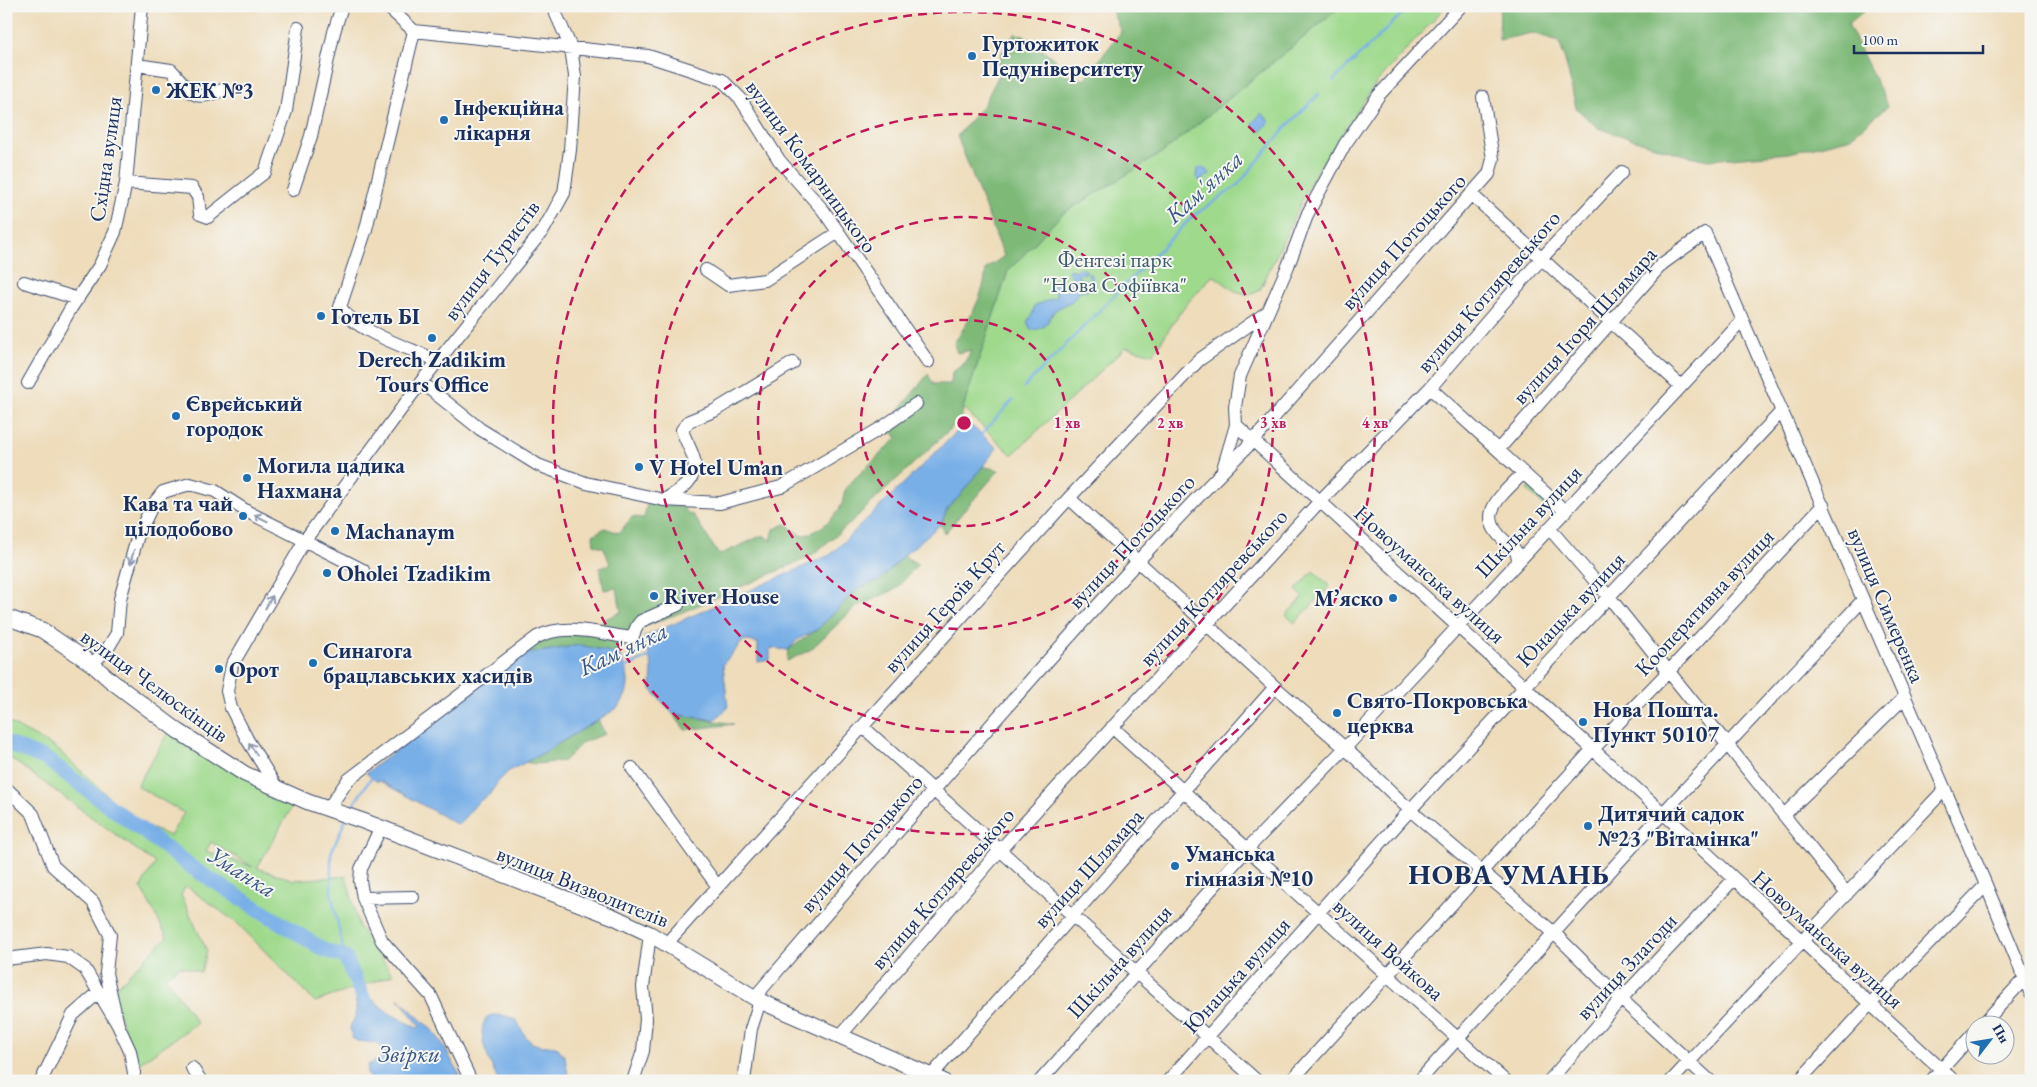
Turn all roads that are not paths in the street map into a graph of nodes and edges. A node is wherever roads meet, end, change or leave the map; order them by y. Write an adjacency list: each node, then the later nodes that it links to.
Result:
1 (142, 6): 9 (street, Східна вулиця)
2 (342, 6): 14 (street)
3 (387, 6): 7 (street)
4 (555, 6): 8 (street, вулиця Туристів)
5 (1461, 6): 22 (street)
6 (298, 28): 13 (street)
7 (414, 31): 8 (street, вулиця Комарницького); 25 (street)
8 (571, 48): 16 (street, вулиця Комарницького); 25 (street, вулиця Туристів)
9 (137, 66): 10 (street); 13 (street, Східна вулиця)
10 (222, 90)
11 (1483, 97): 15 (street, вулиця Потоцького)
12 (1622, 172): 18 (street, вулиця Котляревського)
13 (126, 183): 21 (street, Східна вулиця)
14 (293, 190)
15 (1471, 194): 18 (street); 35 (street, вулиця Потоцького)
16 (837, 233): 19 (street); 26 (street, вулиця Комарницького)
17 (1705, 233): 23 (street, вулиця Ігоря Шлямара); 24 (street, вулиця Симеренка)
18 (1541, 259): 23 (street); 31 (street, вулиця Котляревського)
19 (706, 270)
20 (24, 282): 21 (street)
21 (78, 299): 29 (street, Східна вулиця)
22 (1266, 313): 34 (street); 39 (street, вулиця Героїв Крут)
23 (1610, 321): 30 (street); 36 (street, вулиця Ігоря Шлямара)
24 (1742, 321): 30 (street, Шкільна вулиця); 33 (street, вулиця Симеренка)
25 (438, 361): 28 (street, вулиця Туристів)
26 (928, 362)
27 (793, 363): 40 (street)
28 (421, 382): 40 (street); 45 (street, вулиця Туристів)
29 (28, 383)
30 (1681, 386): 43 (street, Шкільна вулиця)
31 (1430, 388): 36 (street); 41 (street, вулиця Котляревського)
32 (916, 404): 40 (street)
33 (1781, 412): 42 (street, вулиця Симеренка); 49 (street, Юнацька вулиця)
34 (1236, 425): 35 (street, Новоуманська вулиця); 37 (street)
35 (1253, 441): 37 (street, вулиця Потоцького); 41 (street, Новоуманська вулиця)
36 (1498, 450): 38 (street)
37 (1222, 471): 47 (street, вулиця Потоцького)
38 (1524, 473): 43 (street); 46 (street)
39 (1068, 498): 47 (street); 60 (street, вулиця Героїв Крут)
40 (664, 500)
41 (1320, 501): 53 (street, вулиця Котляревського); 54 (street, Новоуманська вулиця)
42 (1823, 505): 50 (street, вулиця Симеренка); 56 (street, Кооперативна вулиця)
43 (1565, 511): 44 (street, Шкільна вулиця)
44 (1549, 528): 46 (street, Шкільна вулиця); 49 (street)
45 (305, 540): 48 (street); 55 (street, one-way to 55); 68 (street, вулиця Туристів, one-way to 45)
46 (1518, 560): 54 (street, Шкільна вулиця)
47 (1138, 561): 53 (street); 69 (street, вулиця Потоцького)
48 (363, 570)
49 (1609, 597): 56 (street); 58 (street, Юнацька вулиця)
50 (1862, 600): 59 (street, вулиця Симеренка); 62 (street)
51 (678, 605): 72 (street)
52 (6, 617): 55 (main road, вулиця Челюскінців)
53 (1206, 624): 57 (street); 61 (street, вулиця Котляревського)
54 (1457, 626): 58 (street, Новоуманська вулиця); 63 (street, Шкільна вулиця)
55 (92, 664): 68 (main road, вулиця Челюскінців)
56 (1669, 670): 62 (street); 64 (street, Кооперативна вулиця)
57 (1275, 687): 63 (street); 70 (street, вулиця Шлямара)
58 (1524, 687): 64 (street, Новоуманська вулиця); 71 (street, Юнацька вулиця)
59 (1905, 697): 67 (street, вулиця Симеренка); 74 (street)
60 (863, 727): 69 (street); 81 (street, вулиця Героїв Крут)
61 (1112, 727): 70 (street, вулиця Войкова); 77 (street, вулиця Котляревського)
62 (1728, 743): 73 (street); 74 (street)
63 (1345, 748): 71 (street); 76 (street, Шкільна вулиця)
64 (1592, 749): 73 (street, Новоуманська вулиця); 78 (street, Кооперативна вулиця)
65 (632, 768): 81 (street)
66 (6, 788): 101 (street)
67 (1945, 789): 80 (street, вулиця Симеренка); 82 (street)
68 (278, 790): 72 (main road, вулиця Визволителів)
69 (933, 790): 77 (street); 98 (street, вулиця Потоцького)
70 (1184, 790): 76 (street, вулиця Войкова); 86 (street, вулиця Шлямара)
71 (1410, 810): 78 (street); 85 (street, Юнацька вулиця)
72 (332, 811): 75 (main road, вулиця Визволителів)
73 (1663, 813): 79 (street, Новоуманська вулиця); 87 (street)
74 (1784, 815): 82 (street)
75 (380, 829): 84 (street); 88 (main road, вулиця Визволителів)
76 (1248, 848): 85 (street, вулиця Войкова); 92 (street, Шкільна вулиця)
77 (1000, 850): 86 (street); 102 (street, вулиця Котляревського)
78 (1480, 871): 87 (street); 93 (street, Кооперативна вулиця)
79 (1734, 879): 89 (street, Новоуманська вулиця); 97 (street, вулиця Злагоди)
80 (1986, 885): 94 (street, вулиця Симеренка); 99 (street)
81 (718, 887): 90 (street, вулиця Героїв Крут)
82 (1847, 894): 89 (street)
83 (414, 897): 84 (street)
84 (363, 898): 113 (street)
85 (1319, 913): 93 (street, вулиця Войкова); 103 (street, Юнацька вулиця)
86 (1072, 915): 92 (street); 109 (street, вулиця Шлямара)
87 (1553, 932): 97 (street); 104 (street)
88 (650, 934): 90 (main road, вулиця Визволителів); 114 (street)
89 (1802, 942): 99 (street, Новоуманська вулиця); 106 (street)
90 (667, 944): 98 (main road, вулиця Визволителів)
91 (6, 959): 95 (street)
92 (1136, 972): 103 (street); 116 (street, Шкільна вулиця)
93 (1387, 974): 104 (street, вулиця Войкова); 119 (street, Кооперативна вулиця)
94 (2024, 979): 96 (street, вулиця Симеренка); 100 (street)
95 (99, 992): 101 (street); 110 (street)
96 (2031, 994)
97 (1622, 999): 106 (street); 122 (street, вулиця Злагоди)
98 (757, 1000): 102 (main road, вулиця Визволителів); 115 (street)
99 (1870, 1004): 108 (street, Новоуманська вулиця); 125 (street)
100 (1992, 1014)
101 (118, 1025): 111 (street)
102 (840, 1036): 109 (main road, вулиця Визволителів)
103 (1207, 1036): 117 (street, Юнацька вулиця); 118 (street)
104 (1458, 1038): 120 (street); 121 (street, вулиця Войкова)
105 (1964, 1045): 108 (street)
106 (1689, 1061): 123 (street); 124 (street)
107 (192, 1068): 112 (street)
108 (1941, 1069): 126 (street); 127 (street, Новоуманська вулиця)
109 (937, 1078)
110 (41, 1081)
111 (133, 1081)
112 (201, 1081)
113 (471, 1081)
114 (633, 1081)
115 (744, 1081)
116 (1040, 1081)
117 (1168, 1081)
118 (1257, 1081)
119 (1291, 1081)
120 (1419, 1081)
121 (1505, 1081)
122 (1549, 1081)
123 (1671, 1081)
124 (1710, 1081)
125 (1800, 1081)
126 (1931, 1081)
127 (1954, 1081)

